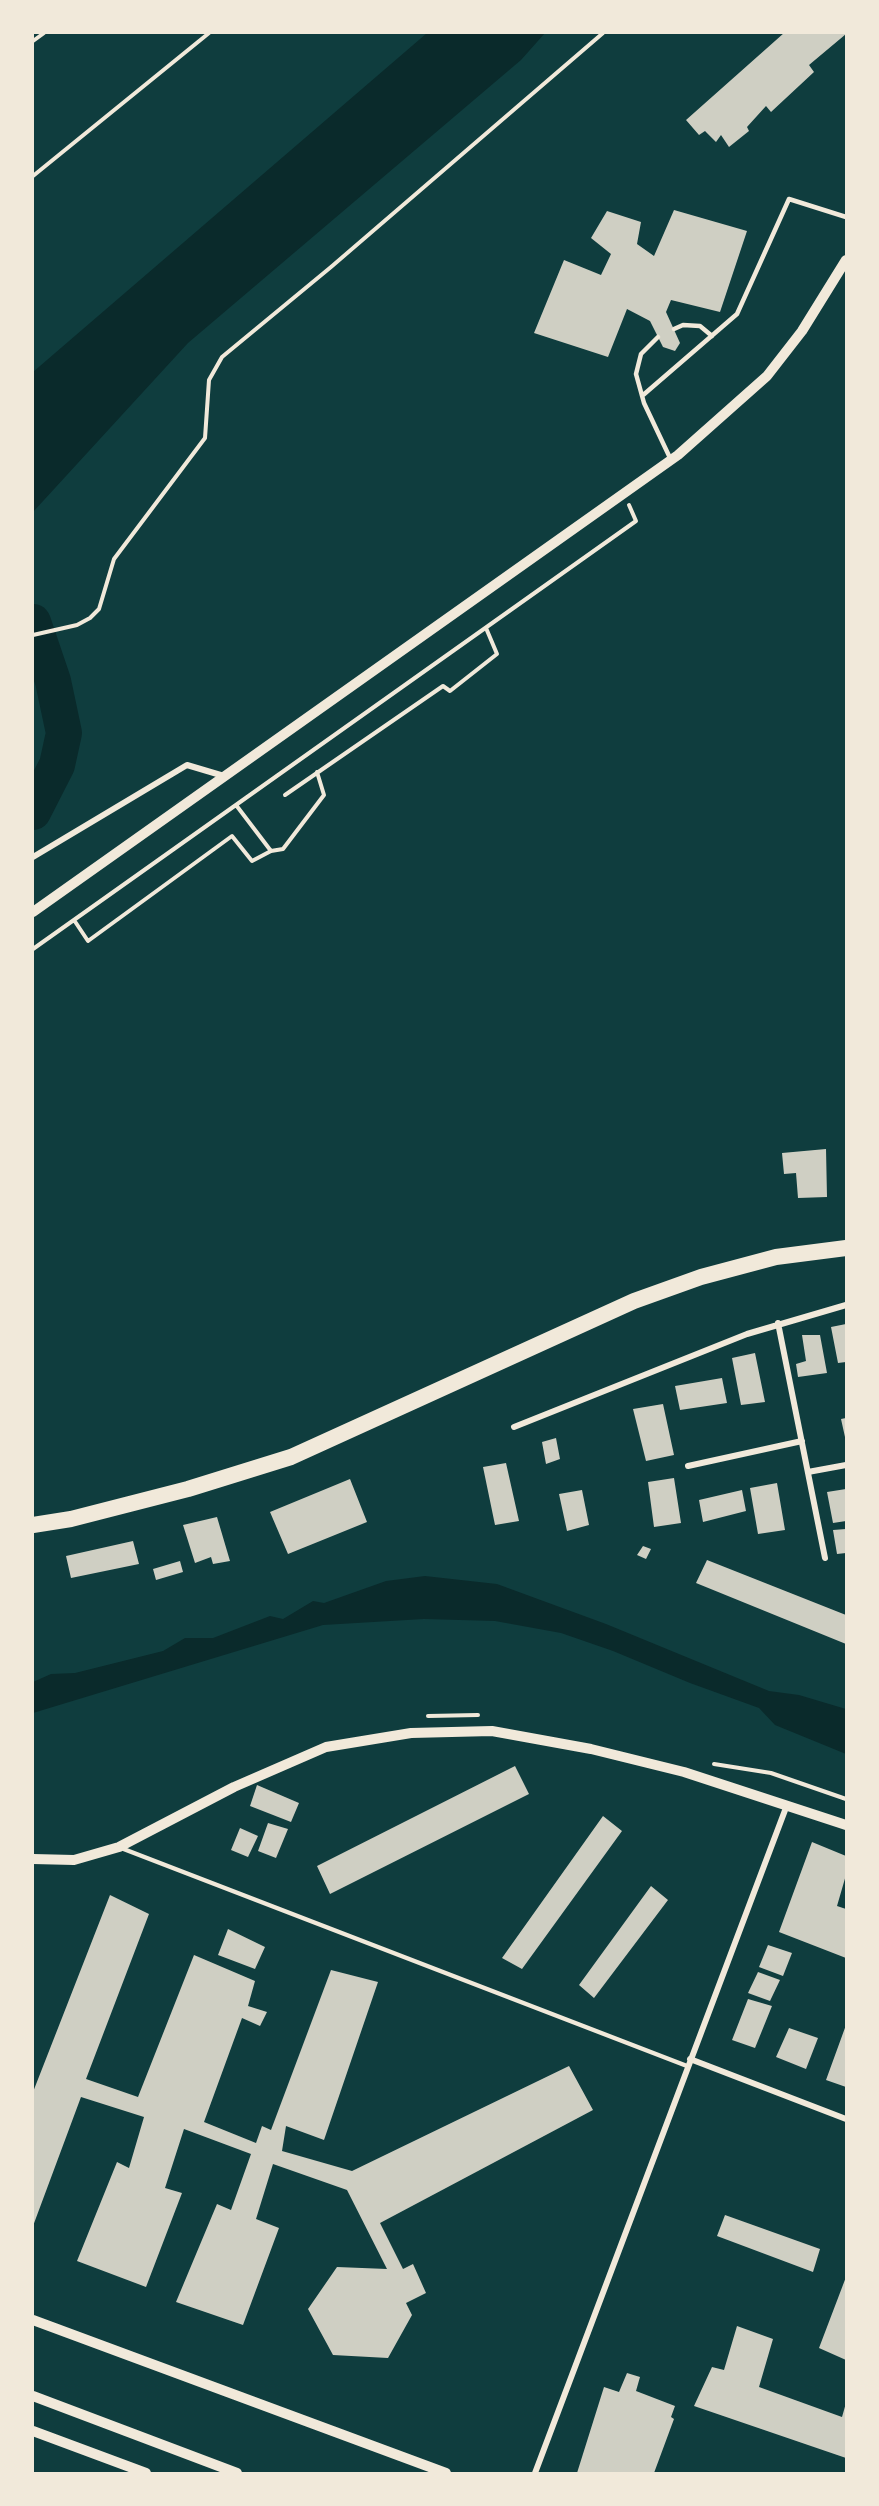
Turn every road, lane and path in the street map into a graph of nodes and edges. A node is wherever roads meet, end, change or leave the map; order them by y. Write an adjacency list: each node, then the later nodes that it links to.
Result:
1 (44, 33): 4 (path)
2 (209, 33): 5 (path)
3 (603, 33): 15 (path)
4 (33, 41)
5 (33, 176)
6 (846, 217): 9 (lane)
7 (846, 260): 12 (street)
8 (674, 329): 9 (lane)
9 (712, 336): 11 (lane)
10 (658, 337): 11 (lane)
11 (642, 396): 12 (lane)
12 (671, 460): 13 (street)
13 (624, 493): 14 (path); 17 (street)
14 (486, 628): 16 (path); 19 (path)
15 (33, 635)
16 (318, 772): 18 (path); 20 (path)
17 (224, 776): 21 (street); 22 (street)
18 (285, 795)
19 (236, 805): 20 (path); 23 (path)
20 (271, 851): 23 (path)
21 (33, 857)
22 (33, 912)
23 (74, 920): 24 (path)
24 (33, 949)
25 (846, 1248): 33 (highway)
26 (846, 1305): 27 (street)
27 (778, 1323): 28 (street); 29 (street)
28 (514, 1427)
29 (802, 1441): 31 (street); 32 (street)
30 (846, 1465): 32 (street)
31 (688, 1466)
32 (808, 1472): 34 (street)
33 (33, 1525)
34 (825, 1558)
35 (482, 1715): 36 (path)
36 (426, 1716)
37 (709, 1763): 38 (path)
38 (846, 1798)
39 (787, 1805): 40 (street); 41 (street); 43 (street)
40 (846, 1825)
41 (118, 1847): 42 (street); 43 (lane)
42 (33, 1859)
43 (688, 2063): 44 (street); 51 (street)
44 (846, 2118)
45 (33, 2320): 50 (street)
46 (33, 2396): 49 (street)
47 (33, 2431): 48 (street)
48 (146, 2473)
49 (237, 2473)
50 (446, 2473)
51 (535, 2473)

